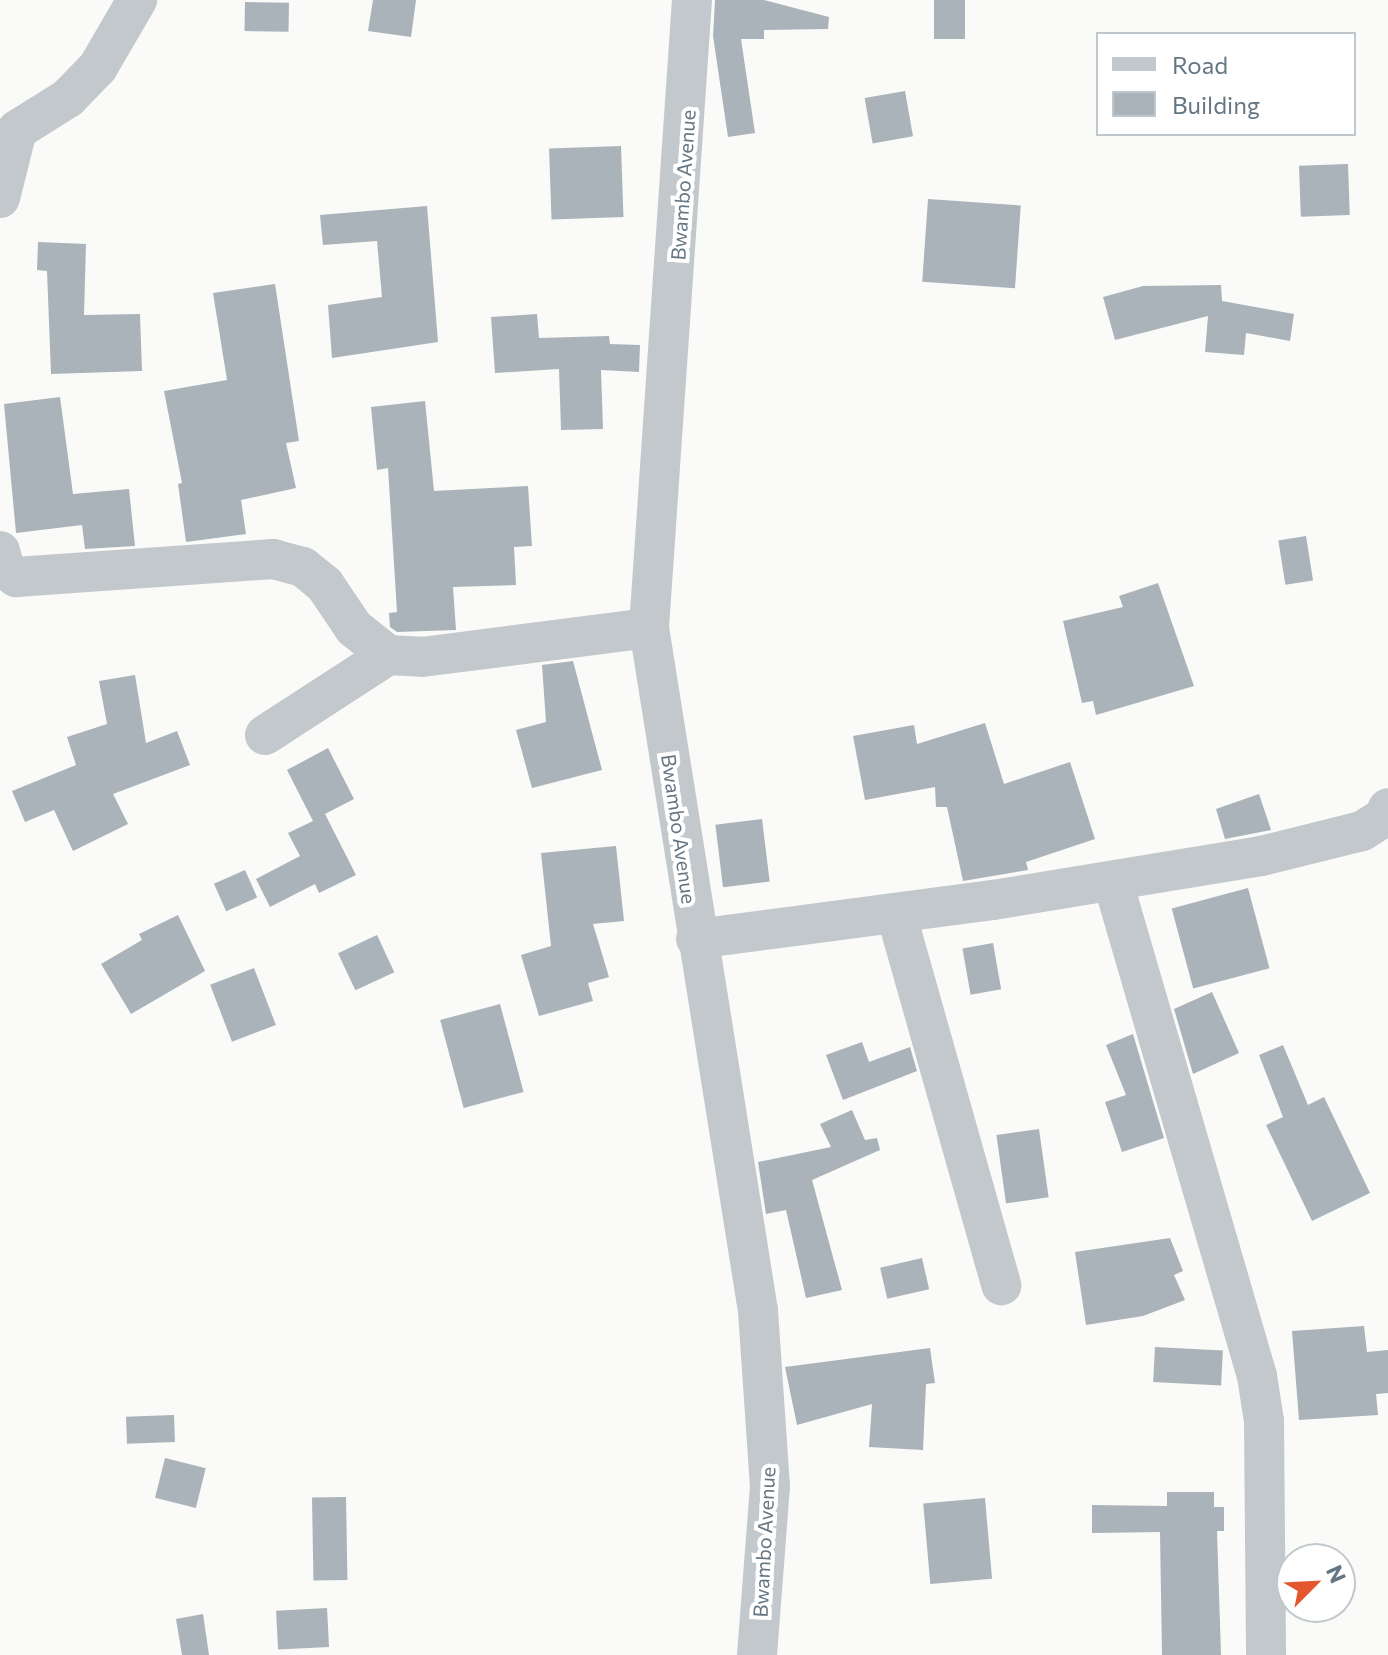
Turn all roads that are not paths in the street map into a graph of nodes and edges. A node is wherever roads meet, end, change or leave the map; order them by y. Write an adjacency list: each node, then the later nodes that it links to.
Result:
1 (137, 0): 3 (street)
2 (692, 0): 5 (street, Bwambo Avenue)
3 (0, 198)
4 (0, 551): 6 (street)
5 (649, 628): 6 (street); 11 (street, Bwambo Avenue)
6 (388, 655): 7 (street)
7 (265, 735)
8 (1386, 817): 9 (street)
9 (1113, 882): 10 (street); 14 (street)
10 (896, 913): 11 (street); 12 (street)
11 (696, 939): 13 (street, Bwambo Avenue)
12 (1001, 1285)
13 (757, 1655)
14 (1266, 1655)

